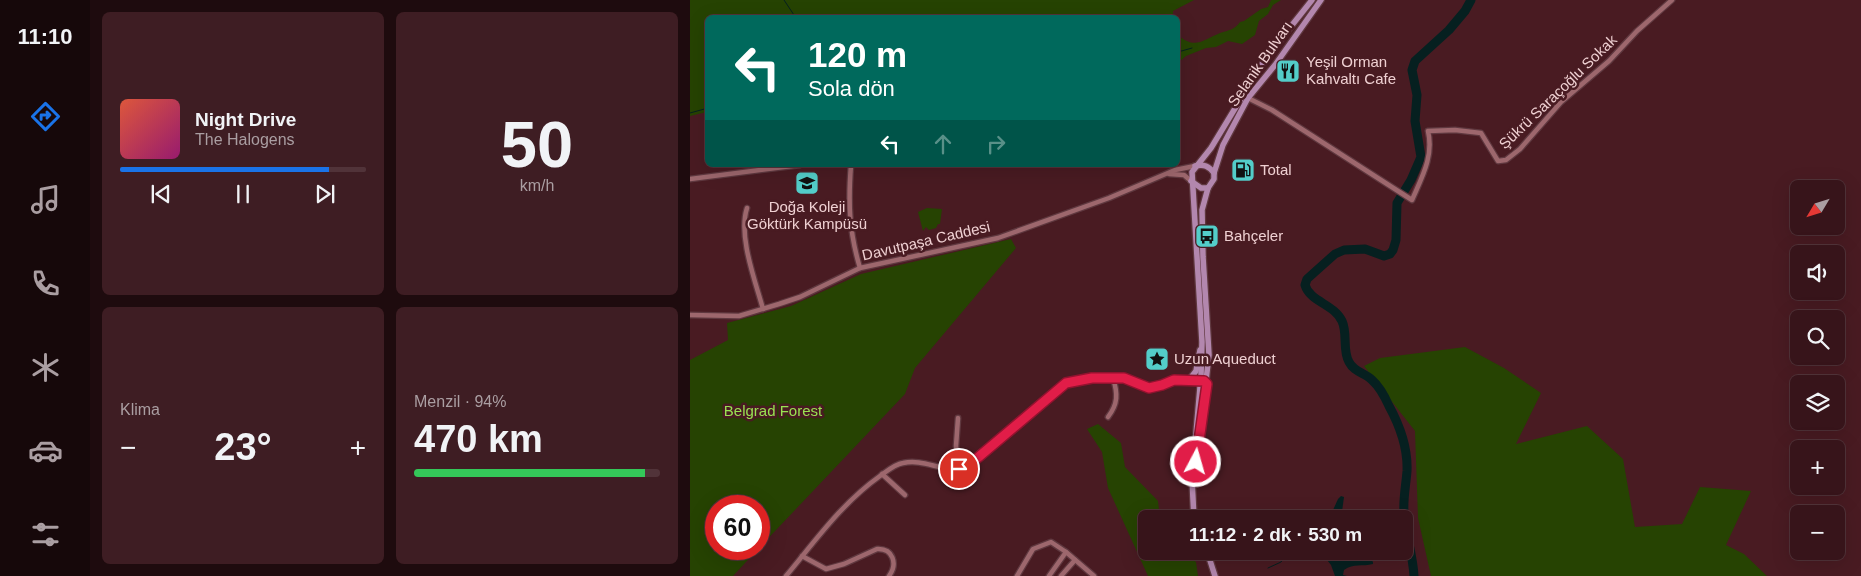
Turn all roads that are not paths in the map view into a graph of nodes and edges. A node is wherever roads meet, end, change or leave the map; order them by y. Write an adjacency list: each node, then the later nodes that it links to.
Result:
1 (1312, 0): 5 (main road, Selanik Bulvarı)
2 (1321, 0): 4 (main road, Selanik Bulvarı)
3 (1672, 0): 4 (street, Şükrü Saraçoğlu Sokak)
4 (1248, 98): 8 (main road, Selanik Bulvarı)
5 (1195, 166): 8 (main road); 9 (street, Davutpaşa Caddesi); 11 (main road)
6 (785, 167): 10 (street)
7 (852, 167): 14 (street)
8 (1214, 173): 12 (main road)
9 (1165, 175): 11 (street); 14 (street, Davutpaşa Caddesi)
10 (690, 180)
11 (1191, 181): 12 (main road); 17 (main road)
12 (1208, 188): 21 (main road)
13 (747, 208): 15 (street)
14 (860, 268): 15 (street, Davutpaşa Caddesi)
15 (763, 309): 16 (street, Davutpaşa Caddesi)
16 (690, 315)
17 (1202, 342): 19 (main road); 20 (main road)
18 (1113, 378): 20 (street); 23 (street); 25 (street)
19 (1201, 379): 20 (main road); 21 (main road); 22 (main road)
20 (1189, 380): 22 (main road)
21 (1207, 384): 22 (main road); 29 (main road)
22 (1200, 387): 28 (main road)
23 (1108, 417)
24 (958, 418): 25 (street)
25 (959, 469): 26 (street)
26 (882, 474): 27 (street); 31 (street)
27 (905, 495)
28 (1195, 510)
29 (1196, 510)
30 (1066, 552): 32 (street); 36 (street); 37 (street)
31 (802, 556): 34 (street); 35 (street)
32 (1075, 560): 38 (street); 39 (street)
33 (1208, 560): 40 (main road)
34 (786, 576)
35 (890, 576)
36 (1017, 576)
37 (1049, 576)
38 (1061, 576)
39 (1094, 576)
40 (1213, 576)

